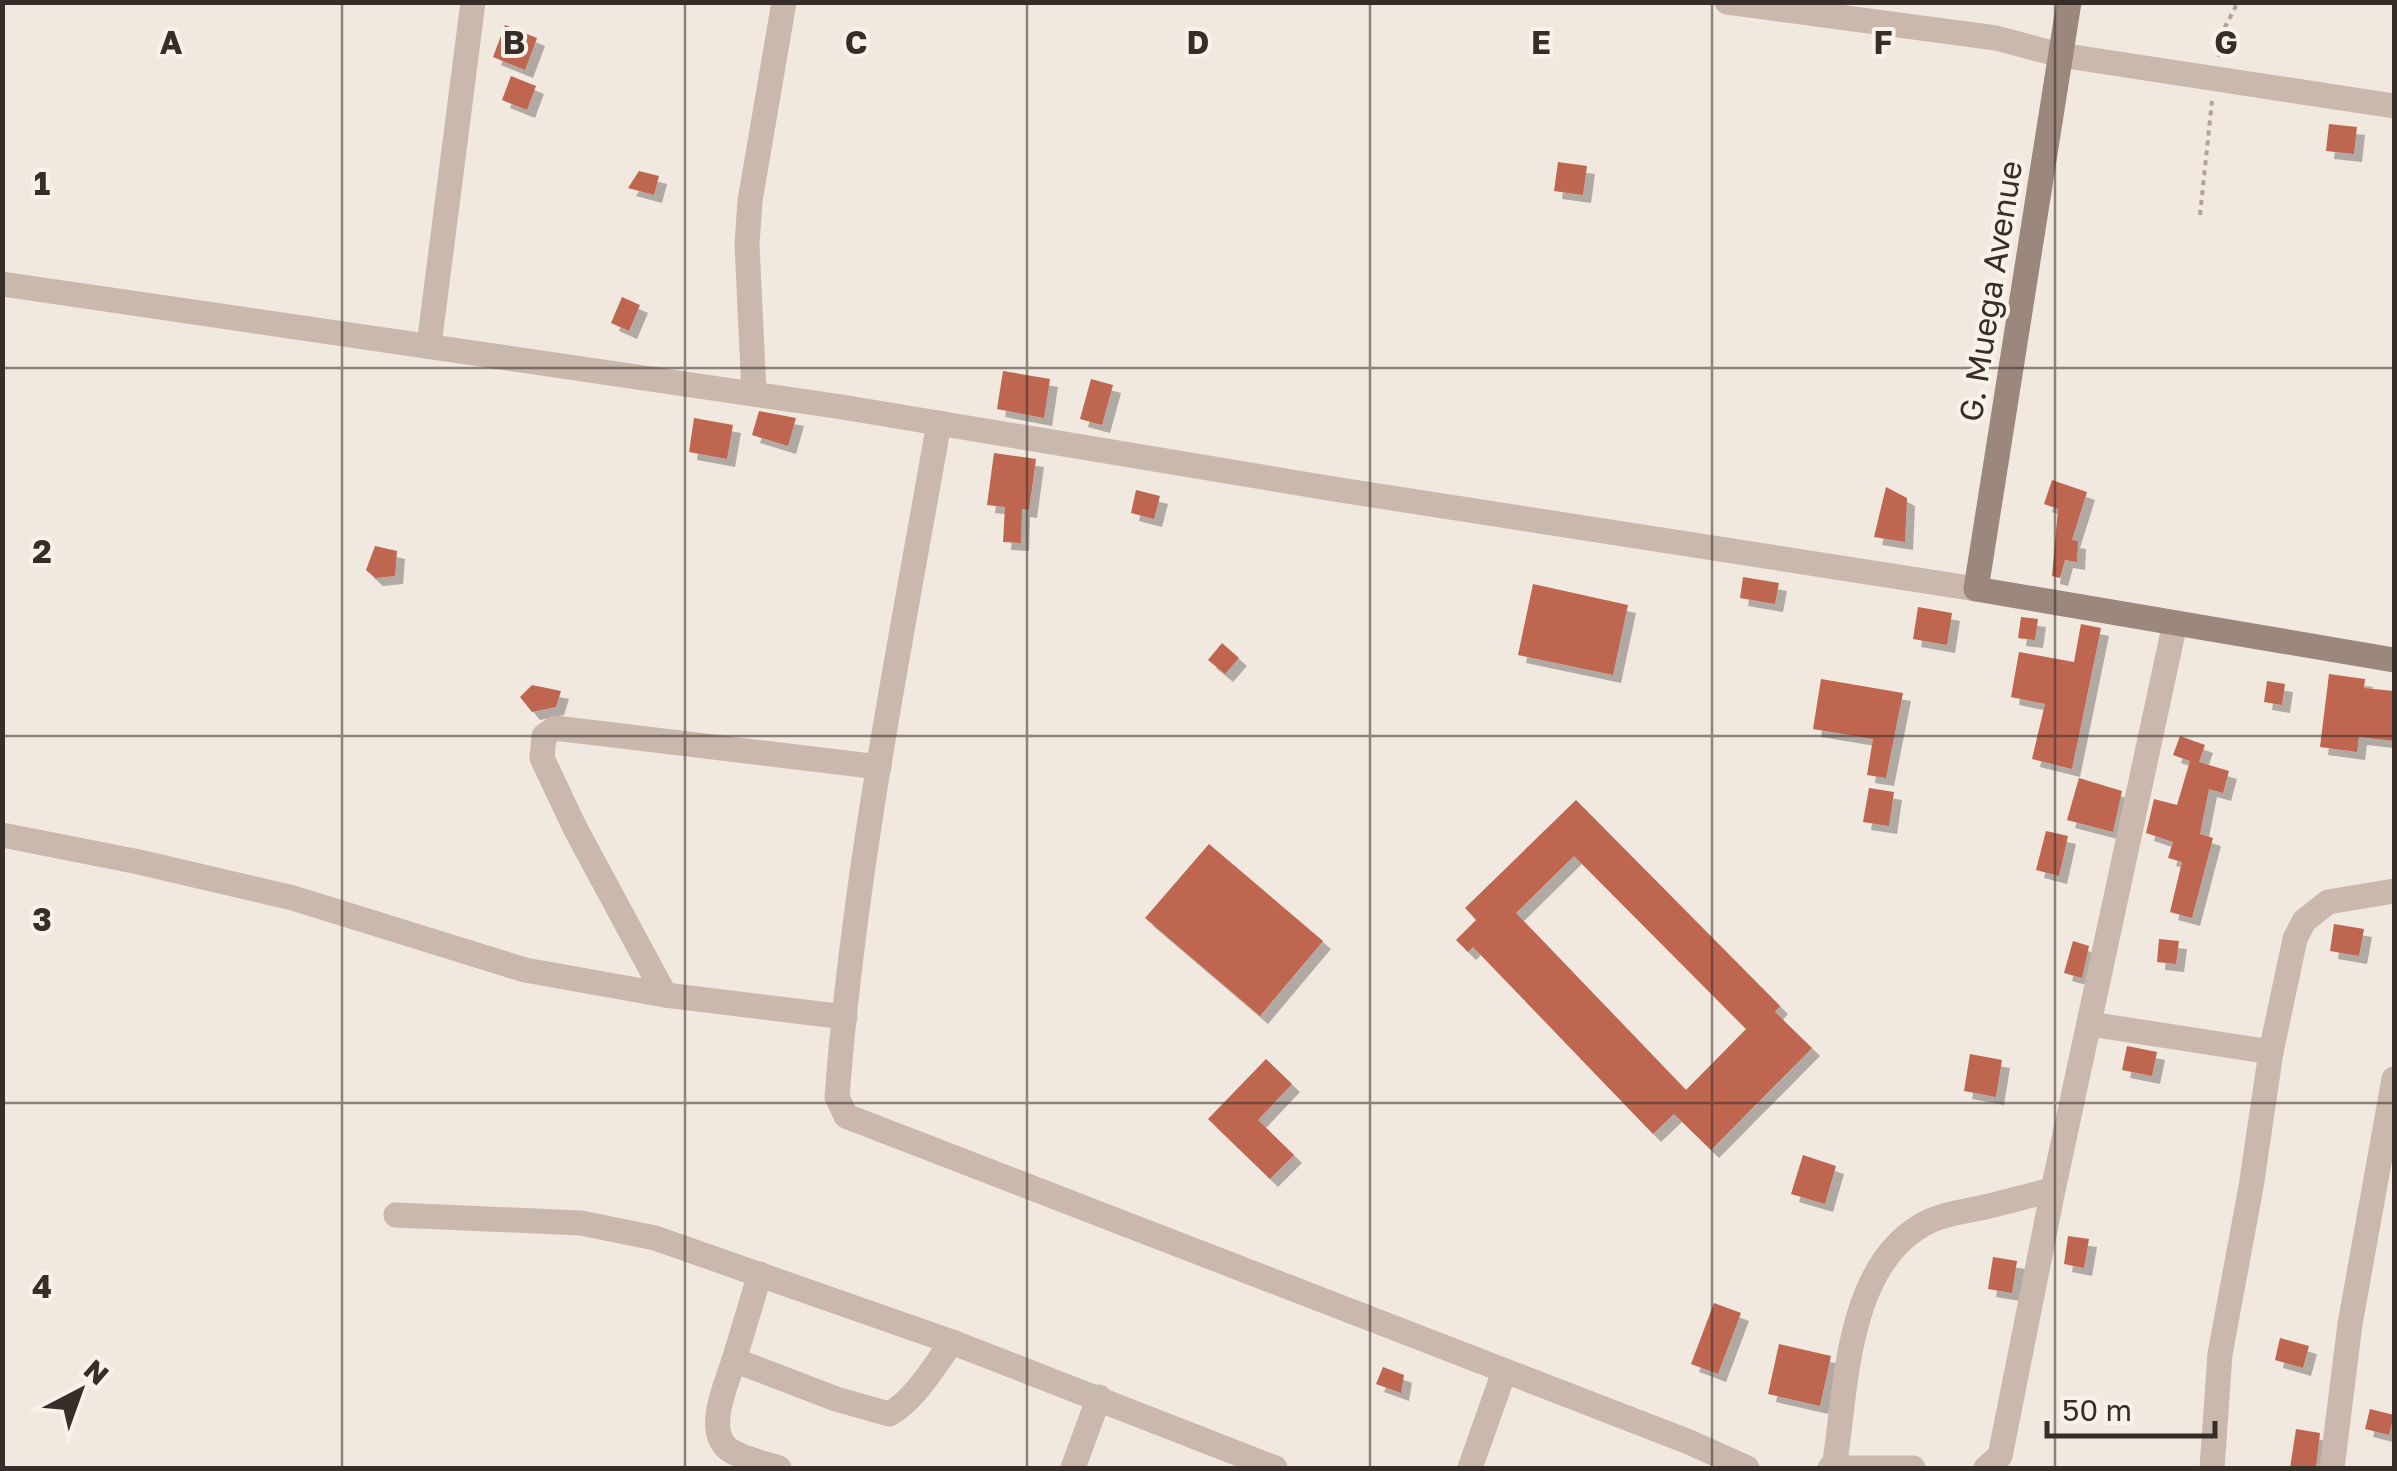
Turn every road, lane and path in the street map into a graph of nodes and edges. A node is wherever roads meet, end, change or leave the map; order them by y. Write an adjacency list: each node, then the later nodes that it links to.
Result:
1 (473, 2): 11 (street)
2 (784, 2): 12 (street)
3 (1727, 2): 6 (street)
4 (2068, 2): 6 (street, G. Muega Avenue)
5 (2238, 2): 7 (path)
6 (2060, 55): 7 (street); 14 (street, G. Muega Avenue)
7 (2215, 78): 8 (street); 9 (path)
8 (2394, 106)
9 (2200, 216)
10 (2, 284): 11 (street)
11 (429, 345): 12 (street)
12 (754, 393): 13 (street)
13 (939, 423): 14 (street); 17 (street)
14 (1976, 590): 15 (street)
15 (2175, 623): 16 (street); 22 (street)
16 (2394, 660)
17 (879, 767): 20 (street); 21 (street)
18 (2, 835): 20 (street)
19 (2394, 891): 23 (street)
20 (665, 995): 21 (street)
21 (845, 1017): 30 (street)
22 (2090, 1024): 23 (street); 25 (street)
23 (2270, 1052): 40 (street)
24 (2394, 1079): 41 (street)
25 (2052, 1190): 37 (street); 39 (street)
26 (396, 1215): 27 (street)
27 (760, 1274): 28 (street); 29 (street)
28 (952, 1342): 29 (street); 31 (street)
29 (734, 1360): 32 (street)
30 (1504, 1372): 35 (street); 36 (street)
31 (1099, 1398): 33 (street); 34 (street)
32 (780, 1468)
33 (1073, 1468)
34 (1275, 1468)
35 (1470, 1468)
36 (1747, 1468)
37 (1833, 1468): 38 (street)
38 (1913, 1468)
39 (1986, 1468)
40 (2212, 1468)
41 (2332, 1468)

